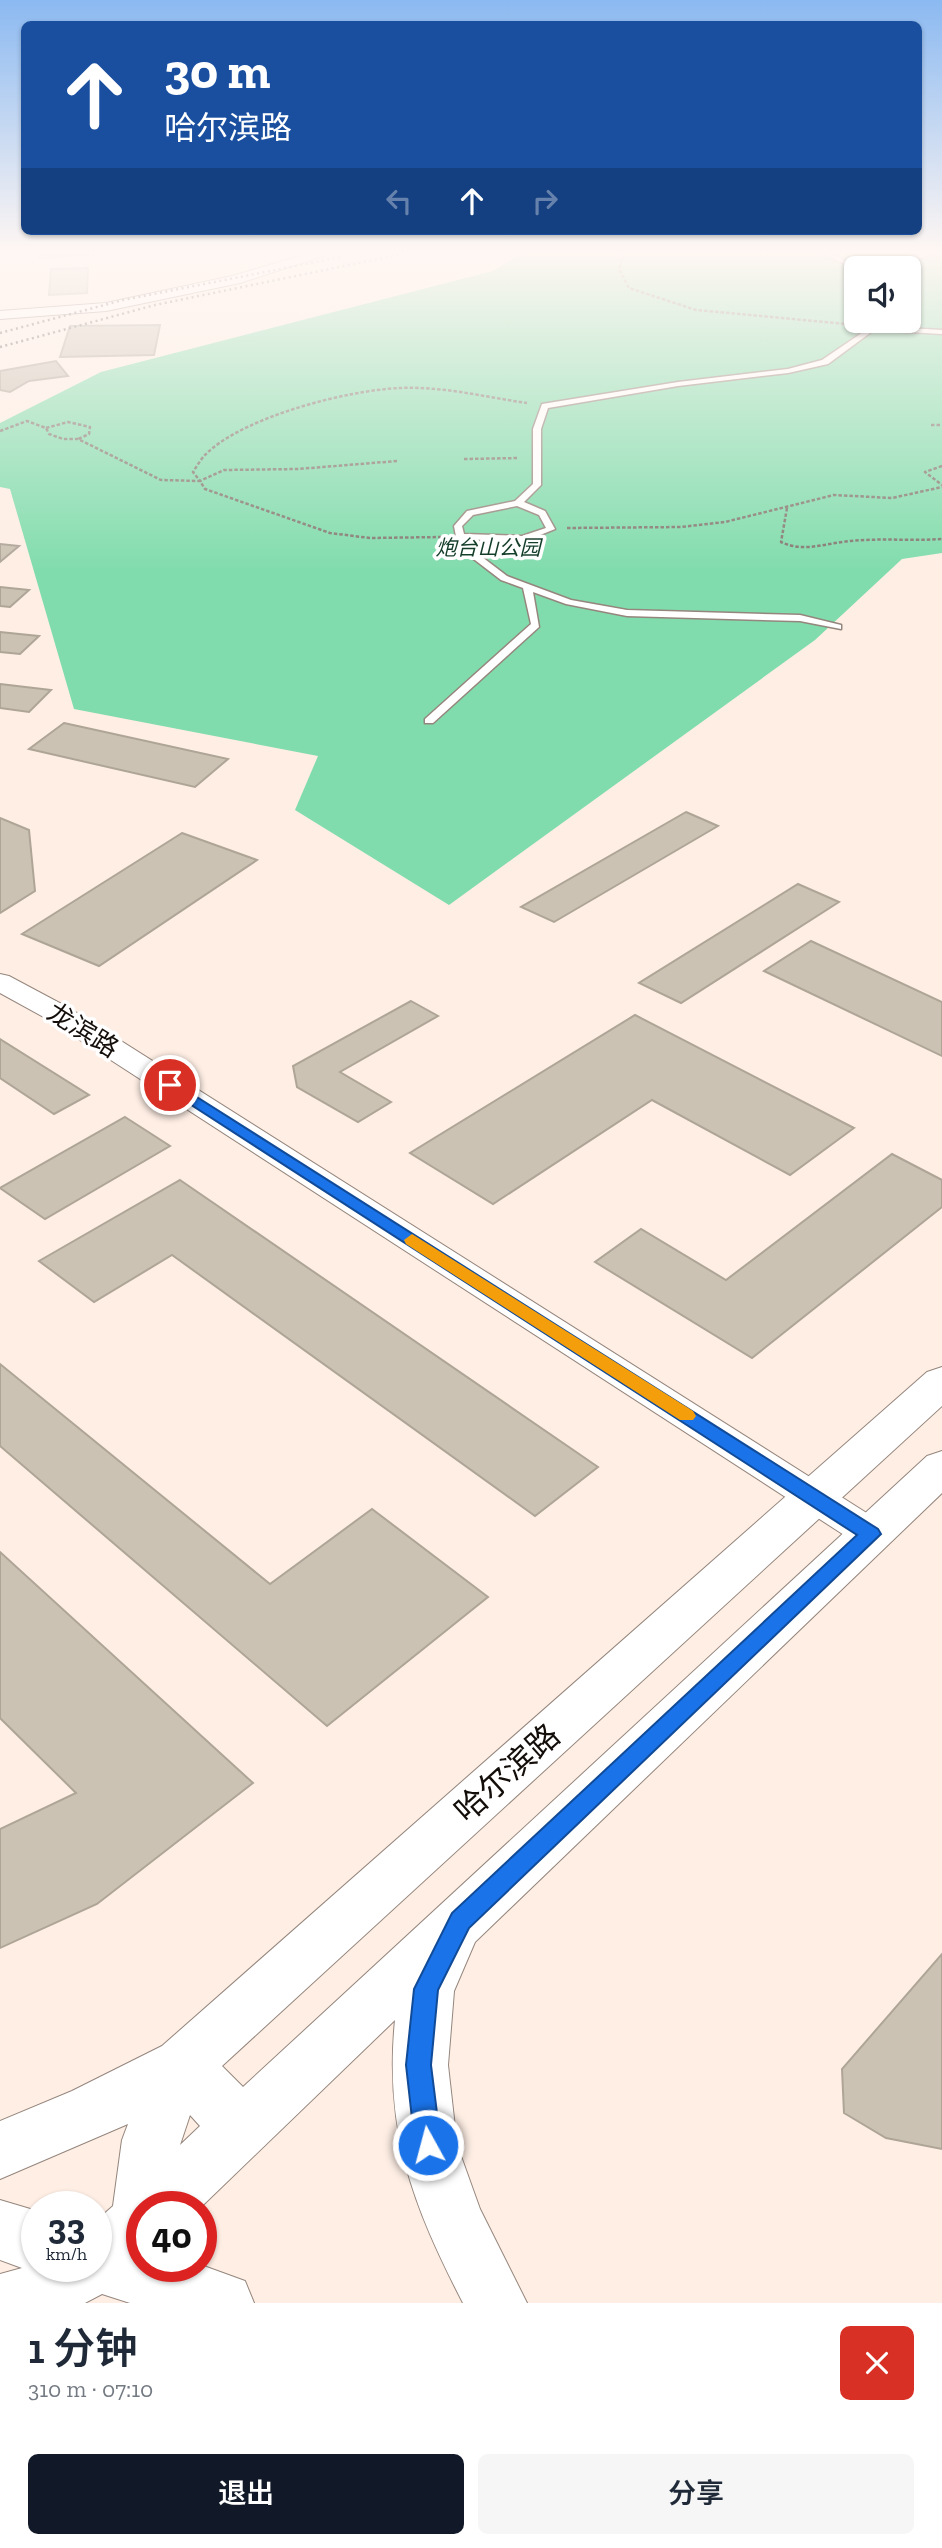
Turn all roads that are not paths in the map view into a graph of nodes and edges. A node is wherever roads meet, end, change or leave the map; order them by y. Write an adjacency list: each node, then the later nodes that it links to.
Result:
1 (829, 358): 2 (lane)
2 (518, 503): 3 (lane); 3 (lane)
3 (459, 536): 4 (lane)
4 (527, 587): 5 (lane); 6 (lane)
5 (838, 627)
6 (429, 720)
7 (0, 982): 10 (street, 龙滨路)
8 (942, 1382): 10 (street, 哈尔滨路)
9 (942, 1467): 11 (street)
10 (813, 1497): 11 (street, 龙滨路); 13 (street, 哈尔滨路)
11 (871, 1534): 12 (street)
12 (460, 1921): 14 (street); 23 (street)
13 (181, 2064): 14 (street); 15 (street); 16 (street, 哈尔滨路)
14 (241, 2127): 17 (street)
15 (0, 2150)
16 (145, 2191)
17 (174, 2191)
18 (0, 2230): 19 (street)
19 (21, 2237)
20 (121, 2265): 21 (street); 22 (street)
21 (5, 2303)
22 (223, 2303)
23 (496, 2303)

